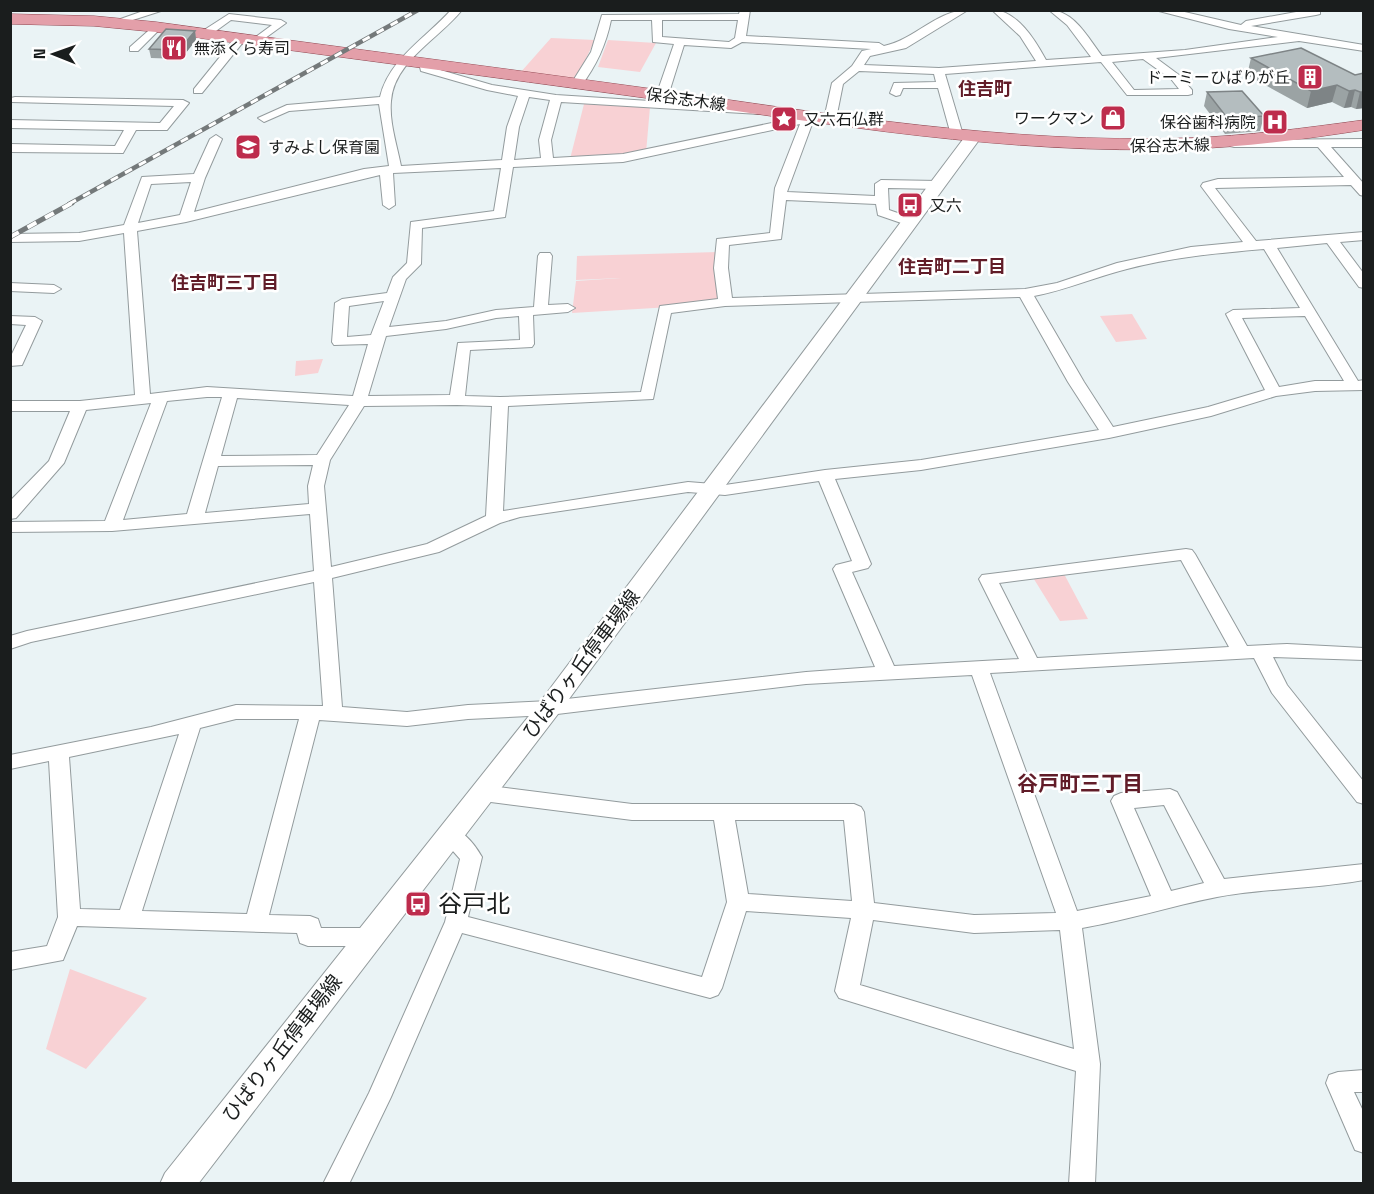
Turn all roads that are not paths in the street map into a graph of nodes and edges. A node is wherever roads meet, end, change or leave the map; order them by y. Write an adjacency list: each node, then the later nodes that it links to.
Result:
1 (457, 10): 23 (street)
2 (963, 10): 18 (street)
3 (997, 10): 25 (street)
4 (1054, 10): 22 (street)
5 (1160, 10): 11 (street)
6 (1315, 10): 11 (street)
7 (745, 14): 8 (street); 15 (street)
8 (657, 16): 17 (street); 28 (street)
9 (157, 19): 10 (main road, 保谷志木線); 12 (main road, 保谷志木線); 20 (street)
10 (13, 20)
11 (1229, 26): 13 (street)
12 (205, 34): 14 (main road, 保谷志木線); 16 (street)
13 (1302, 37): 19 (street); 21 (street)
14 (240, 39): 16 (main road, 保谷志木線); 30 (street)
15 (740, 39): 17 (street); 18 (street)
16 (258, 41): 23 (main road, 保谷志木線)
17 (680, 41): 33 (street)
18 (893, 47): 26 (street)
19 (1364, 48)
20 (134, 49)
21 (1146, 56): 22 (street); 22 (street)
22 (1102, 59): 25 (street)
23 (405, 61): 24 (main road, 保谷志木線); 35 (street)
24 (424, 63): 28 (main road, 保谷志木線); 32 (street)
25 (1043, 64): 27 (street)
26 (856, 68): 27 (street); 40 (street)
27 (939, 71): 29 (street)
28 (577, 84): 33 (main road, 保谷志木線)
29 (944, 85): 31 (street); 44 (street)
30 (198, 92)
31 (896, 93)
32 (524, 94): 34 (street); 51 (street)
33 (662, 96): 37 (main road, 保谷志木線)
34 (556, 98): 37 (street); 50 (street)
35 (385, 100): 39 (street); 52 (street)
36 (12, 101): 43 (street)
37 (768, 111): 38 (main road, 保谷志木線)
38 (809, 116): 40 (main road, 保谷志木線); 50 (street); 57 (street)
39 (264, 118)
40 (830, 119): 44 (main road, 保谷志木線)
41 (10, 124): 43 (street)
42 (1364, 125): 46 (main road, 保谷志木線)
43 (132, 127): 49 (street)
44 (965, 136): 46 (main road, 保谷志木線); 55 (main road, ひばりヶ丘停車場線)
45 (216, 139): 53 (street)
46 (1226, 143): 48 (street)
47 (1364, 143): 48 (street)
48 (1322, 144): 54 (street)
49 (10, 148)
50 (548, 163): 51 (street)
51 (509, 165): 52 (street); 75 (street)
52 (391, 170): 59 (street); 60 (street)
53 (199, 178): 60 (street); 62 (street)
54 (1354, 181): 56 (street); 67 (street)
55 (938, 185): 58 (street); 61 (main road, ひばりヶ丘停車場線)
56 (1364, 192)
57 (781, 196): 58 (street); 77 (street)
58 (882, 200): 61 (street)
59 (389, 205)
60 (186, 218): 62 (street)
61 (910, 222): 76 (main road, ひばりヶ丘停車場線)
62 (130, 228): 65 (street); 88 (street)
63 (1364, 236): 66 (street)
64 (10, 238): 65 (street)
65 (27, 239): 69 (street)
66 (1331, 239): 68 (street); 71 (street)
67 (1252, 245): 68 (street); 74 (street)
68 (1269, 245): 80 (street)
69 (10, 248)
70 (545, 256): 79 (street)
71 (1364, 284)
72 (10, 287): 73 (street)
73 (54, 289)
74 (1025, 293): 76 (street); 94 (street)
75 (393, 296): 82 (street); 82 (street)
76 (857, 296): 77 (street); 98 (main road, ひばりヶ丘停車場線)
77 (726, 302): 91 (street)
78 (568, 308): 79 (street)
79 (533, 310): 82 (street); 89 (street)
80 (1310, 312): 84 (street); 85 (street)
81 (10, 320): 83 (street)
82 (378, 335): 90 (street)
83 (10, 362)
84 (1358, 385): 85 (street)
85 (1274, 392): 94 (street)
86 (231, 393): 87 (street); 90 (street); 96 (street)
87 (161, 397): 88 (street); 103 (street)
88 (143, 398): 93 (street)
89 (457, 400): 90 (street); 91 (street)
90 (359, 401): 95 (street)
91 (500, 402): 101 (street)
92 (10, 406): 93 (street)
93 (80, 406): 100 (street)
94 (1109, 433): 97 (street)
95 (322, 460): 96 (street); 99 (street)
96 (212, 461): 102 (street)
97 (825, 474): 98 (street); 111 (street)
98 (713, 489): 101 (street); 112 (main road, ひばりヶ丘停車場線)
99 (317, 508): 102 (street); 105 (street)
100 (10, 514)
101 (494, 519): 105 (street)
102 (194, 520): 103 (street)
103 (112, 526): 104 (street)
104 (10, 527)
105 (321, 575): 106 (street); 114 (street)
106 (10, 643)
107 (1251, 652): 108 (street); 109 (street); 109 (street); 119 (street)
108 (1364, 654)
109 (1031, 664): 110 (street)
110 (979, 668): 111 (street); 129 (street)
111 (887, 673): 112 (street)
112 (549, 708): 114 (street); 118 (main road, ひばりヶ丘停車場線)
113 (311, 713): 114 (street); 115 (street); 131 (street)
114 (333, 713)
115 (192, 723): 116 (street); 128 (street)
116 (59, 753): 117 (street); 127 (street)
117 (10, 762)
118 (483, 793): 120 (street); 121 (main road, ひばりヶ丘停車場線)
119 (1364, 797)
120 (723, 812): 125 (street); 126 (street)
121 (449, 834): 130 (street); 132 (main road, ひばりヶ丘停車場線)
122 (1364, 872): 123 (street)
123 (1218, 888): 124 (street); 124 (street)
124 (1164, 900): 129 (street)
125 (738, 902): 126 (street); 130 (street)
126 (864, 910): 129 (street); 134 (street)
127 (69, 917): 128 (street); 133 (street)
128 (128, 919): 131 (street)
129 (1070, 921): 134 (street)
130 (456, 922): 138 (street)
131 (255, 924): 132 (street)
132 (369, 937): 137 (main road, ひばりヶ丘停車場線)
133 (10, 960)
134 (1088, 1064): 139 (street)
135 (1364, 1081): 136 (street)
136 (1364, 1142)
137 (177, 1184)
138 (336, 1184)
139 (1082, 1184)

